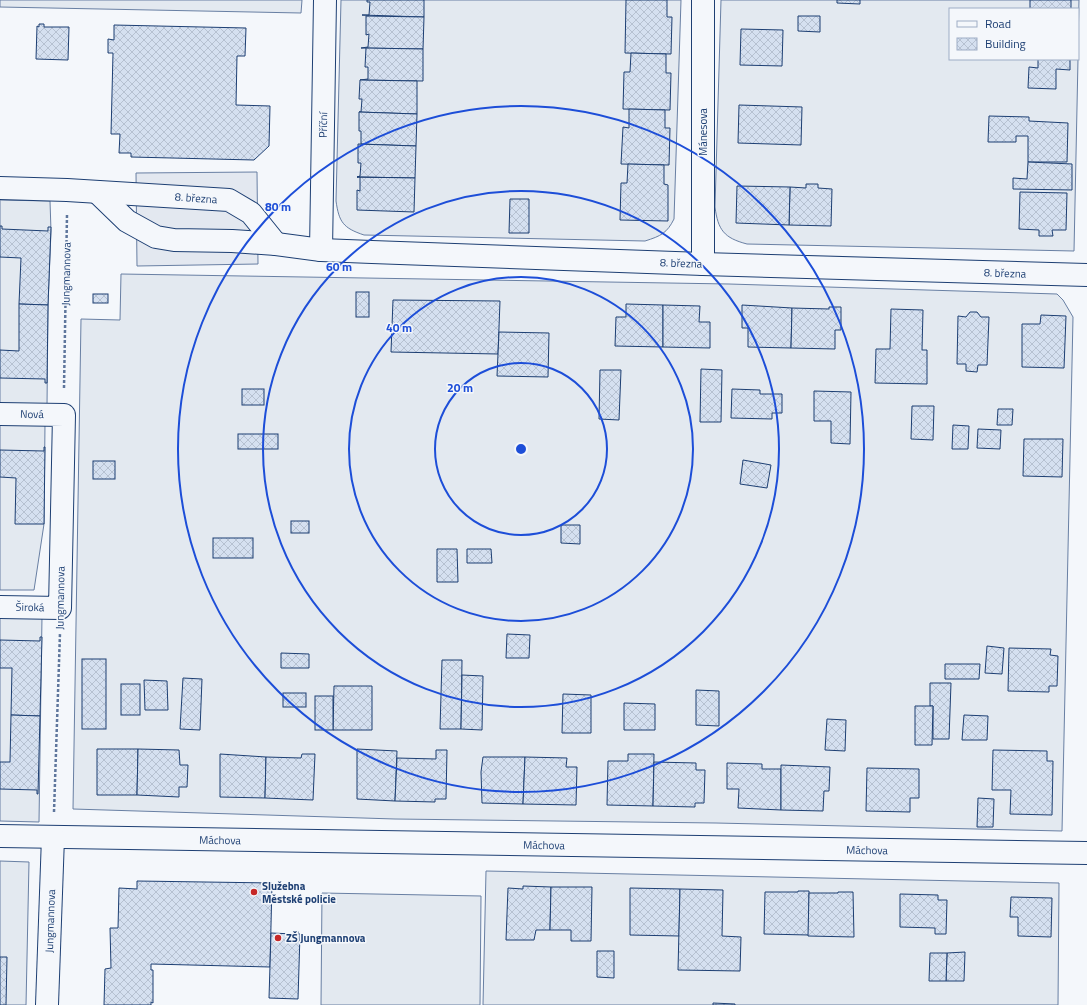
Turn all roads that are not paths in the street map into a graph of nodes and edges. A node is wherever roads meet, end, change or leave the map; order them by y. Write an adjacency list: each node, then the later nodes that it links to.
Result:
1 (325, 0): 6 (street, Příční)
2 (703, 0): 7 (street, Mánesova)
3 (0, 188): 4 (street, 8. března)
4 (97, 192): 5 (street, 8. března); 5 (street, 8. března)
5 (276, 244): 6 (street, 8. března)
6 (321, 250): 7 (street, 8. března)
7 (703, 264): 8 (street, 8. března)
8 (1087, 275)
9 (0, 414): 10 (street, Nová)
10 (64, 415): 12 (street, Jungmannova)
11 (0, 607): 12 (street, Široká)
12 (60, 608)
13 (0, 836): 14 (street, Máchova)
14 (53, 837): 15 (street, Máchova); 16 (street, Jungmannova)
15 (1087, 853)
16 (47, 1005)

